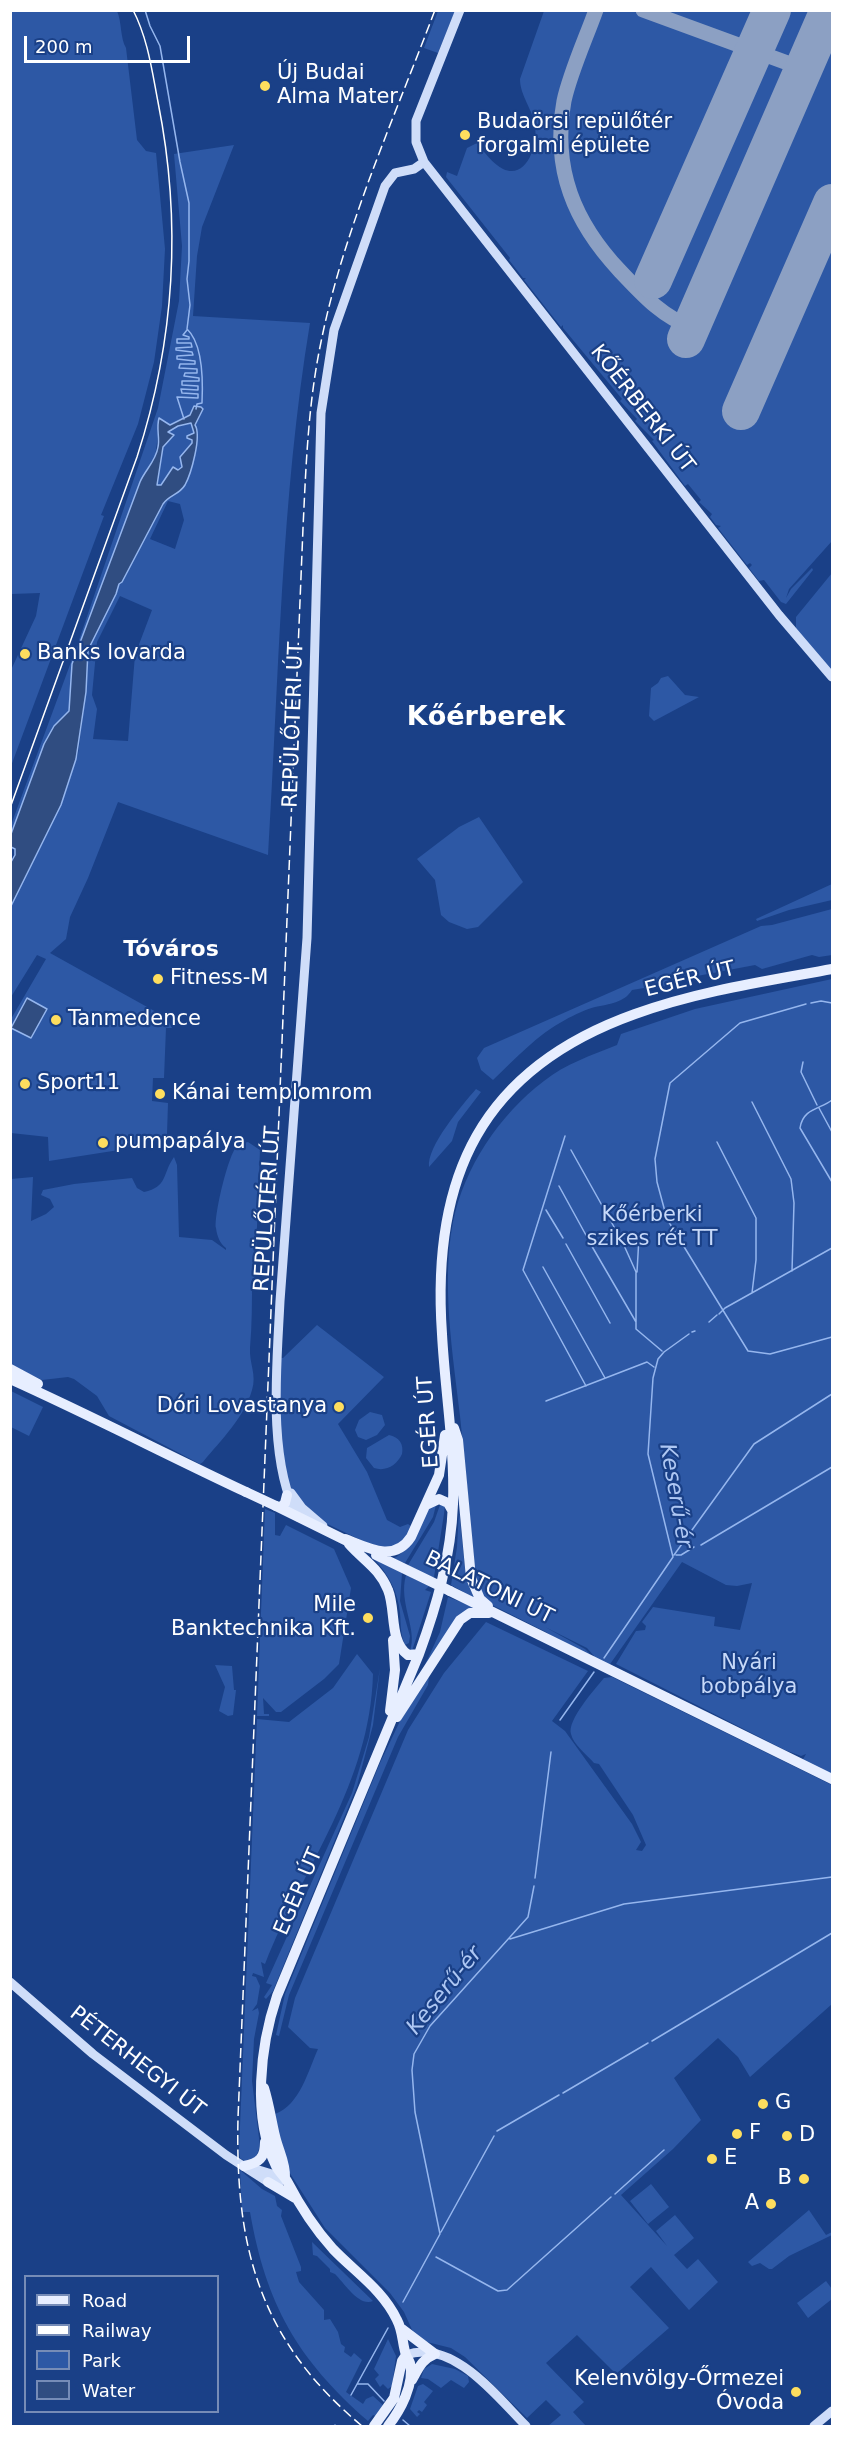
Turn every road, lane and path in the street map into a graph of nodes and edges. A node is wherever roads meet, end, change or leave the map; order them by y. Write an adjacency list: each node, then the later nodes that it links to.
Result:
1 (460, 10): 2 (street)
2 (424, 162): 3 (street, KŐÉRBERKI ÚT); 9 (street, REPÜLŐTÉRI ÚT)
3 (832, 676)
4 (832, 969): 7 (main road, EGÉR ÚT)
5 (10, 1369): 8 (main road, BALATONI ÚT)
6 (10, 1379): 8 (main road, BALATONI ÚT)
7 (448, 1408): 11 (main road); 13 (main road, EGÉR ÚT); 17 (main road)
8 (127, 1433): 12 (main road, BALATONI ÚT, bridge)
9 (284, 1484): 10 (street, REPÜLŐTÉRI ÚT); 15 (street, REPÜLŐTÉRI ÚT)
10 (287, 1495): 12 (main road); 14 (street, REPÜLŐTÉRI ÚT)
11 (426, 1505): 13 (main road); 16 (main road)
12 (278, 1507): 14 (main road, BALATONI ÚT)
13 (452, 1510): 19 (main road, EGÉR ÚT)
14 (298, 1516): 15 (main road, BALATONI ÚT)
15 (330, 1532): 16 (main road, BALATONI ÚT)
16 (345, 1539): 17 (main road, BALATONI ÚT, bridge); 18 (main road)
17 (497, 1614): 20 (main road); 21 (main road, BALATONI ÚT)
18 (395, 1622): 19 (main road); 20 (main road)
19 (419, 1654): 20 (main road, EGÉR ÚT)
20 (385, 1734): 23 (main road, EGÉR ÚT)
21 (832, 1779)
22 (10, 1982): 25 (street, PÉTERHEGYI ÚT)
23 (263, 2085): 24 (main road, EGÉR ÚT); 26 (main road, EGÉR ÚT)
24 (266, 2133): 25 (main road); 26 (main road, EGÉR ÚT)
25 (244, 2166): 26 (street, PÉTERHEGYI ÚT); 27 (street, PÉTERHEGYI ÚT)
26 (285, 2178): 27 (street); 28 (main road, EGÉR ÚT)
27 (268, 2182): 28 (main road)
28 (296, 2198): 29 (main road, EGÉR ÚT)
29 (401, 2328): 30 (main road); 31 (main road, EGÉR ÚT)
30 (435, 2354): 31 (street); 32 (main road); 36 (street)
31 (406, 2355): 32 (main road, EGÉR ÚT); 34 (main road, EGÉR ÚT)
32 (408, 2385): 35 (main road, EGÉR ÚT)
33 (832, 2411): 37 (street)
34 (374, 2427)
35 (388, 2427)
36 (526, 2427)
37 (814, 2427)

